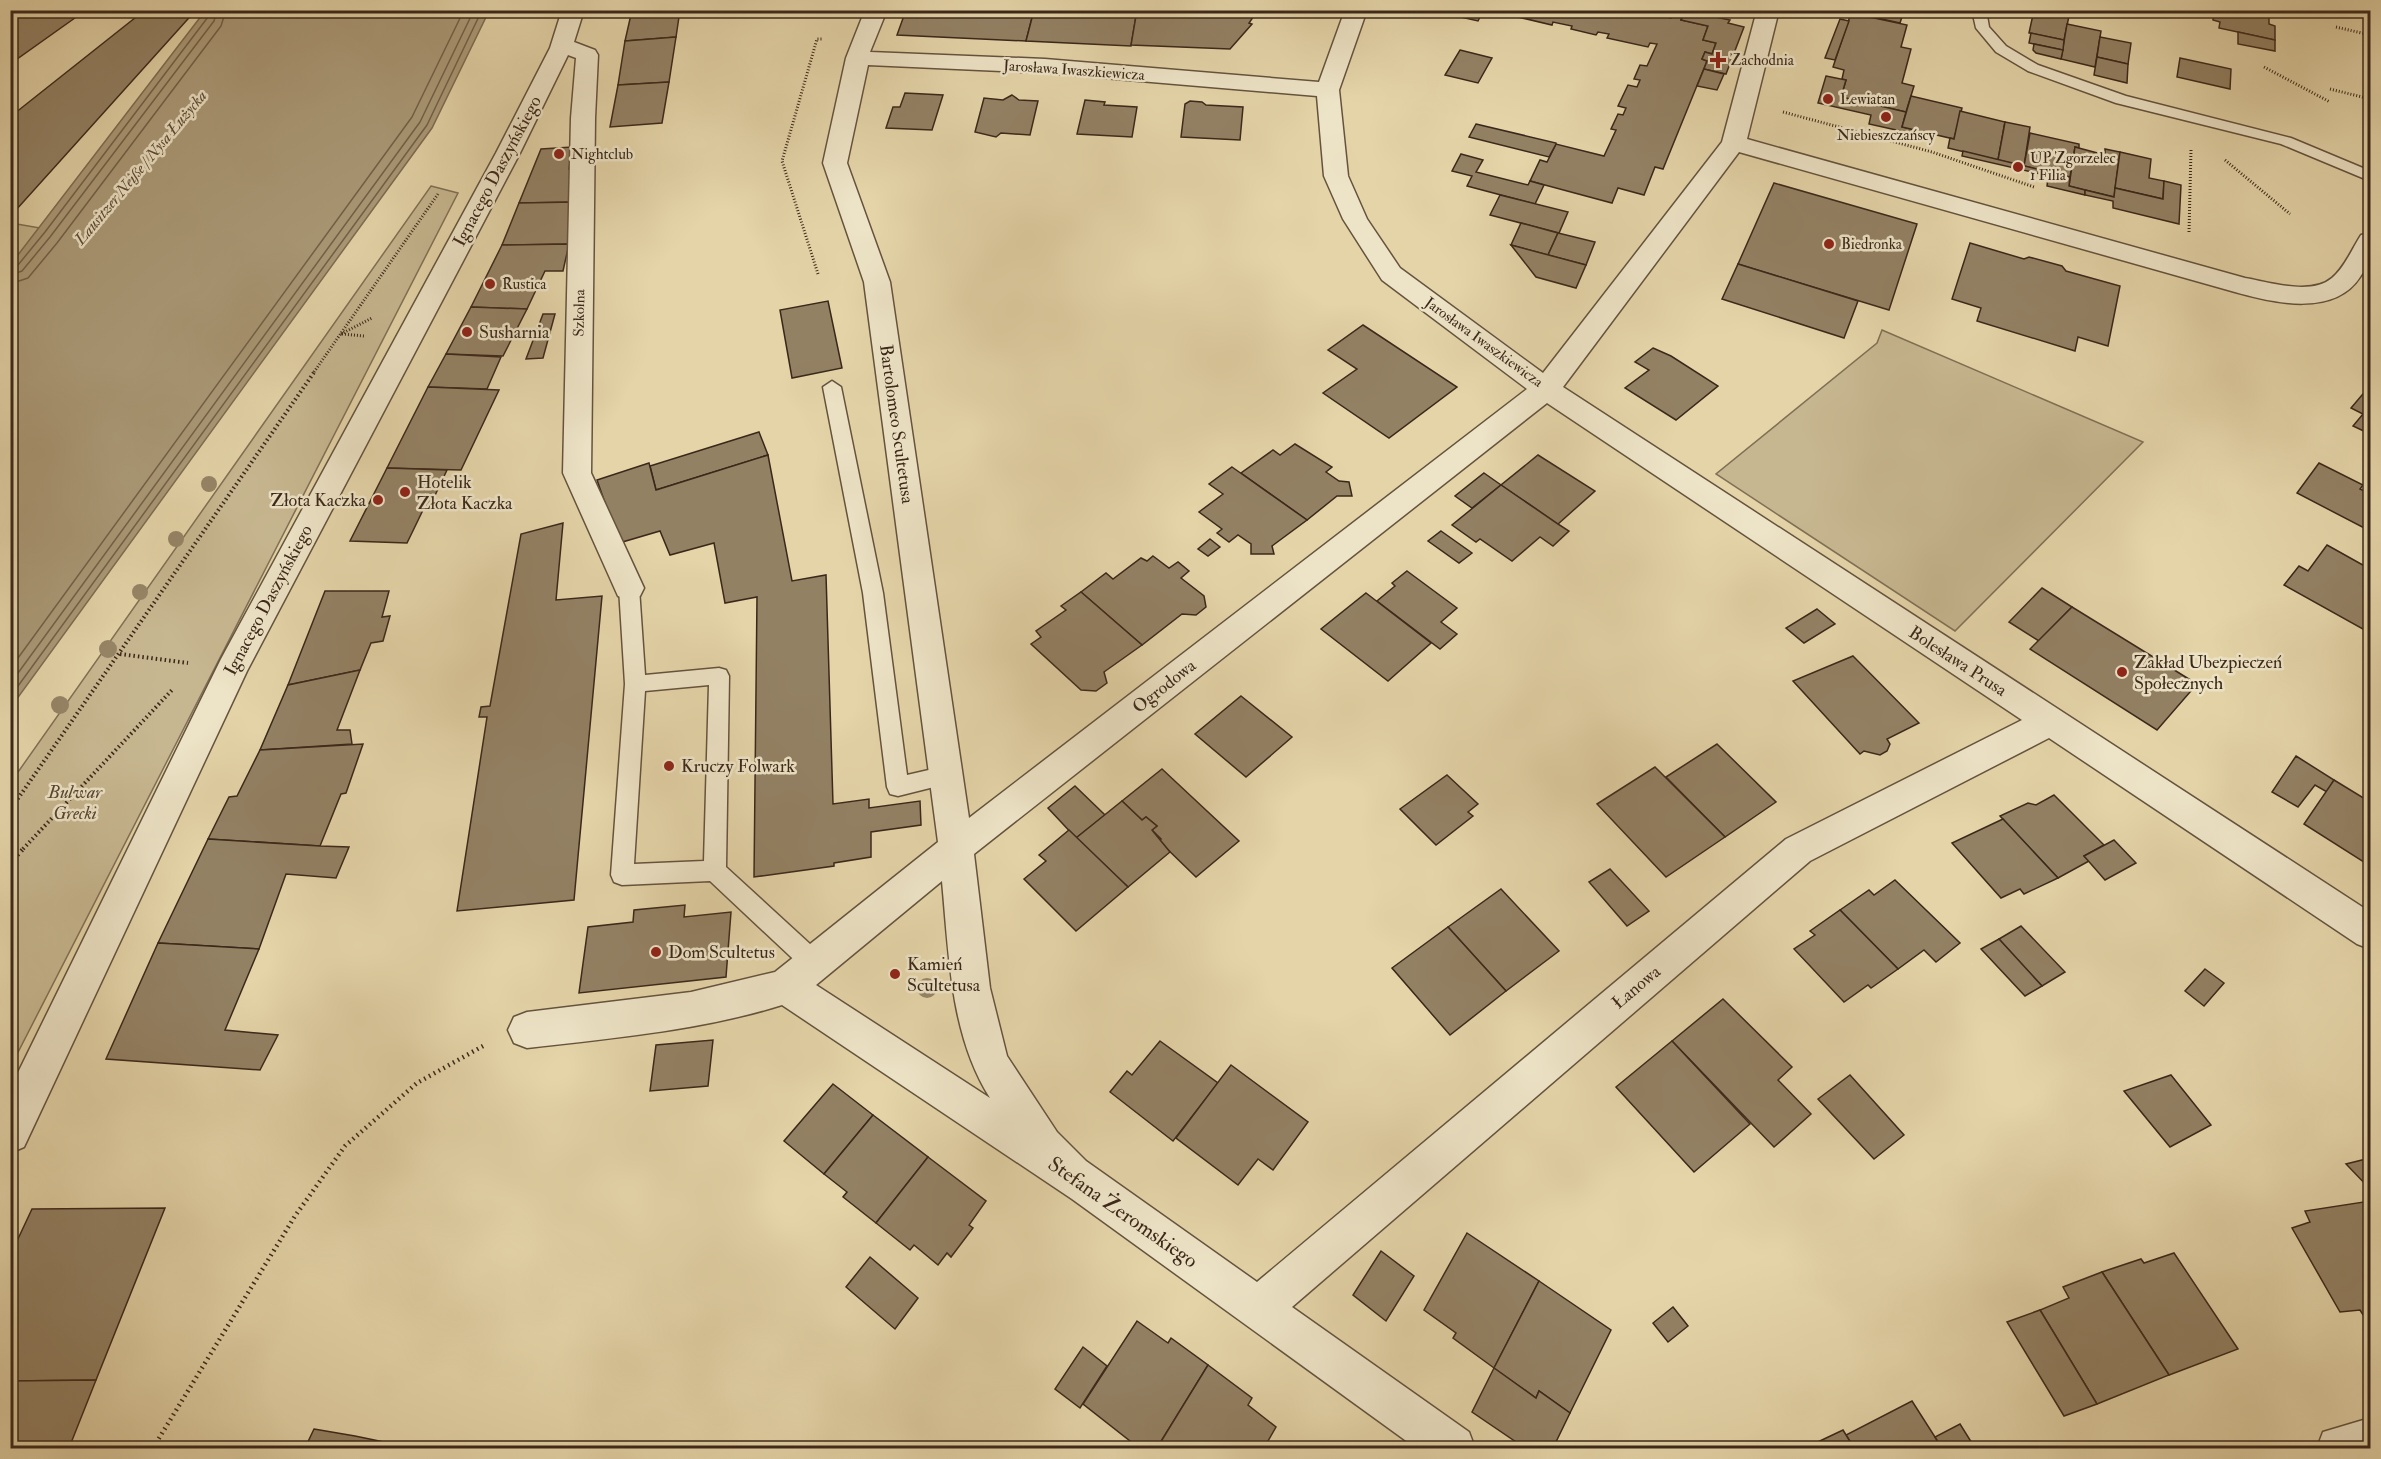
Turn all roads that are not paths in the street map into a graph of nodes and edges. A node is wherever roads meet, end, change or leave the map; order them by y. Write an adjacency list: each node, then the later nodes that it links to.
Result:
1 (573, 10): 6 (street, Ignacego Daszyńskiego)
2 (876, 10): 7 (street, Bartolomeo Scultetusa)
3 (1356, 10): 8 (street, Jarosława Iwaszkiewicza)
4 (1768, 10): 9 (street)
5 (1979, 10): 10 (lane)
6 (561, 48): 14 (street, Szkolna); 23 (street, Ignacego Daszyńskiego)
7 (857, 58): 8 (street, Jarosława Iwaszkiewicza); 17 (street, Bartolomeo Scultetusa)
8 (1328, 90): 13 (street, Jarosława Iwaszkiewicza)
9 (1734, 143): 11 (street); 13 (street, Jarosława Iwaszkiewicza)
10 (2370, 177)
11 (2370, 241)
12 (832, 387): 17 (lane)
13 (1546, 389): 16 (street, Bolesława Prusa); 18 (street, Ogrodowa)
14 (629, 588): 15 (lane)
15 (635, 684): 19 (lane); 19 (lane)
16 (2050, 722): 20 (street, Bolesława Prusa); 25 (street, Łanowa)
17 (946, 775): 18 (street, Bartolomeo Scultetusa)
18 (956, 848): 21 (street, Ogrodowa); 24 (street, Bartolomeo Scultetusa)
19 (715, 871): 21 (lane)
20 (2370, 932)
21 (800, 975): 22 (street, Ogrodowa); 24 (street, Stefana Żeromskiego)
22 (527, 1030)
23 (10, 1134)
24 (1073, 1177): 25 (street, Stefana Żeromskiego)
25 (1259, 1308): 27 (street, Stefana Żeromskiego)
26 (2370, 1440): 28 (street)
27 (1453, 1449)
28 (2339, 1449)

